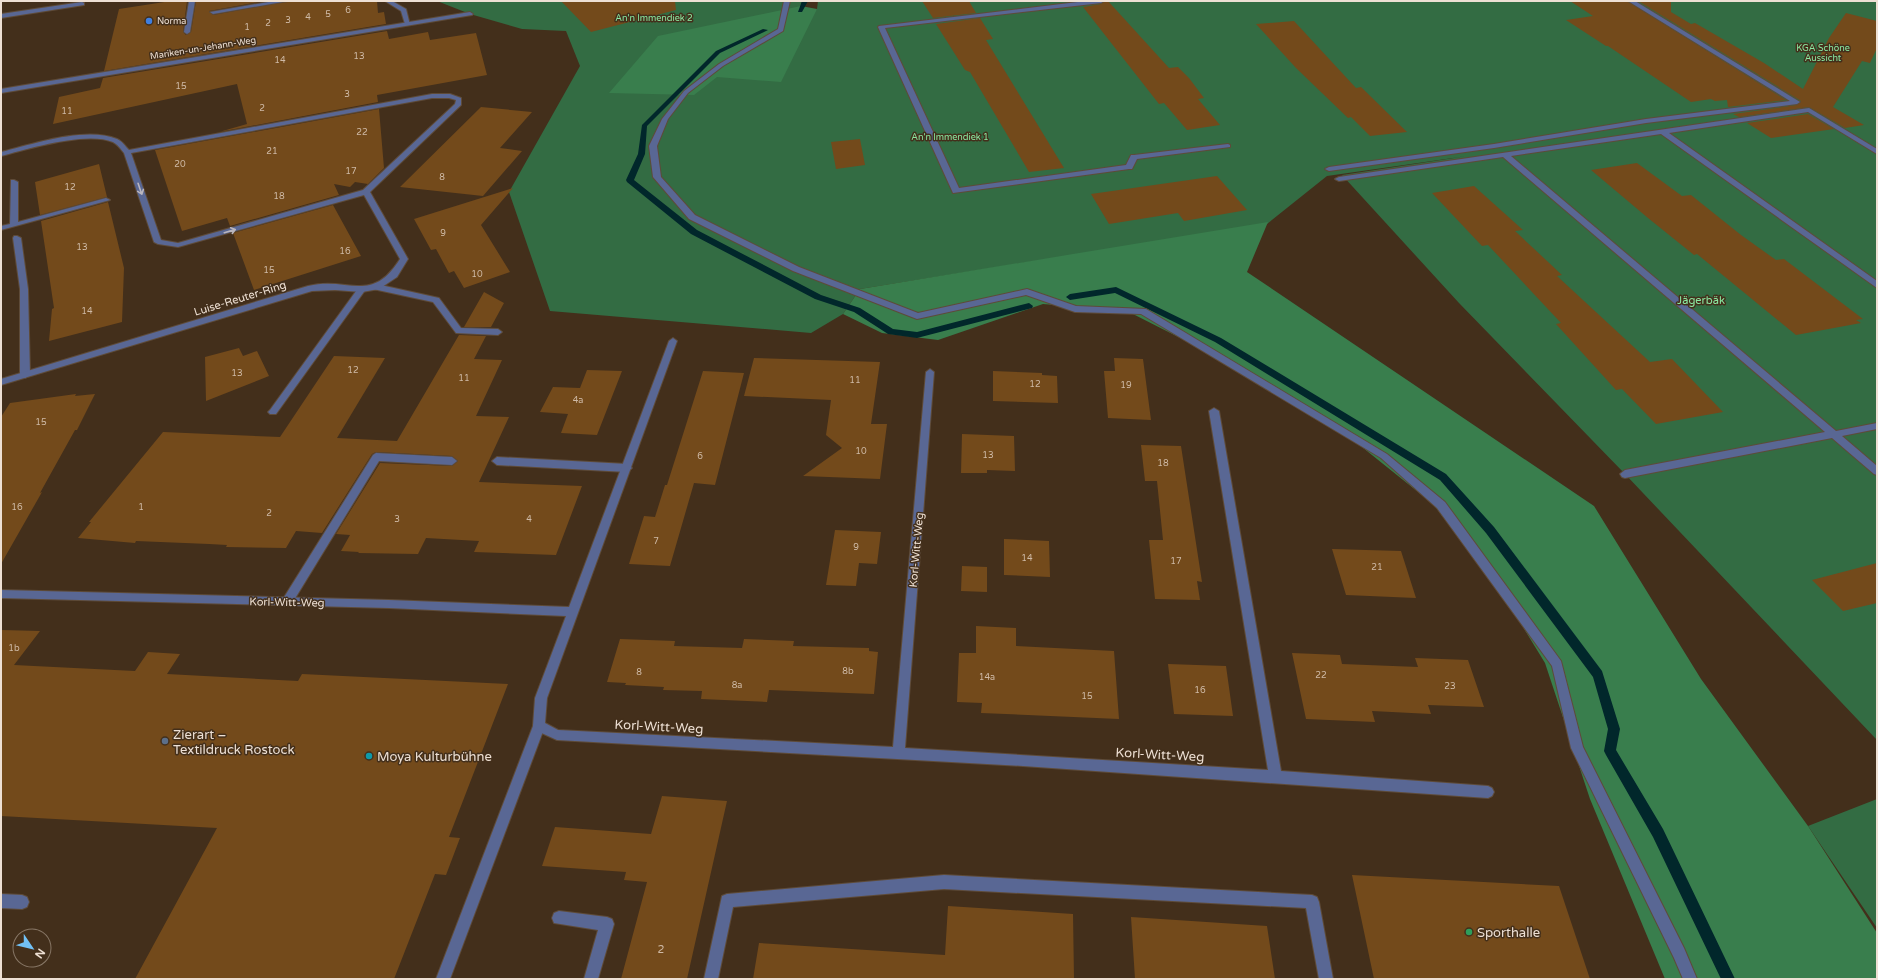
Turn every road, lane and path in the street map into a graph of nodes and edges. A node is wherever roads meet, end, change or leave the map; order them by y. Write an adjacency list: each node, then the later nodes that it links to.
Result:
1 (192, 1): 12 (street)
2 (285, 1): 8 (street)
3 (388, 1): 11 (street)
4 (786, 1): 59 (street)
5 (1101, 1): 15 (street)
6 (1631, 1): 20 (street)
7 (82, 4): 10 (street)
8 (213, 12)
9 (470, 14): 11 (street, Mariken-un-Jehann-Weg)
10 (1, 16)
11 (408, 24): 13 (street, Mariken-un-Jehann-Weg)
12 (188, 32)
13 (1, 91)
14 (1664, 133): 17 (street); 19 (street); 28 (street)
15 (1228, 146)
16 (127, 152): 18 (street); 23 (street, one-way to 23); 23 (street)
17 (1877, 152)
18 (1, 154)
19 (1504, 154): 21 (street); 39 (street)
20 (1329, 169)
21 (1338, 179)
22 (14, 182): 25 (street)
23 (366, 192): 29 (street, Luise-Reuter-Ring)
24 (106, 200): 25 (street)
25 (14, 224): 26 (street)
26 (1, 228)
27 (17, 238): 34 (street)
28 (1877, 285)
29 (376, 287): 30 (street, Luise-Reuter-Ring); 31 (street)
30 (362, 289): 34 (street, Luise-Reuter-Ring); 37 (street)
31 (498, 332)
32 (673, 341): 42 (street)
33 (930, 372): 49 (street, Korl-Witt-Weg)
34 (25, 375): 35 (street, Luise-Reuter-Ring)
35 (1, 382)
36 (1214, 411): 50 (street)
37 (273, 412)
38 (1877, 426): 39 (street)
39 (1835, 435): 43 (street); 44 (street)
40 (452, 461): 46 (street)
41 (497, 461): 42 (street)
42 (626, 468): 47 (street)
43 (1877, 471)
44 (1625, 474)
45 (1, 594): 46 (street, Korl-Witt-Weg)
46 (287, 602): 47 (street, Korl-Witt-Weg)
47 (573, 612): 48 (street)
48 (539, 726): 49 (street, Korl-Witt-Weg); 55 (street)
49 (899, 752): 50 (street, Korl-Witt-Weg)
50 (1275, 775): 51 (street, Korl-Witt-Weg)
51 (1488, 792)
52 (1, 901): 53 (street)
53 (22, 902)
54 (559, 918): 56 (street)
55 (443, 979)
56 (591, 979)
57 (711, 979): 58 (street)
58 (1326, 979)
59 (1690, 979)

